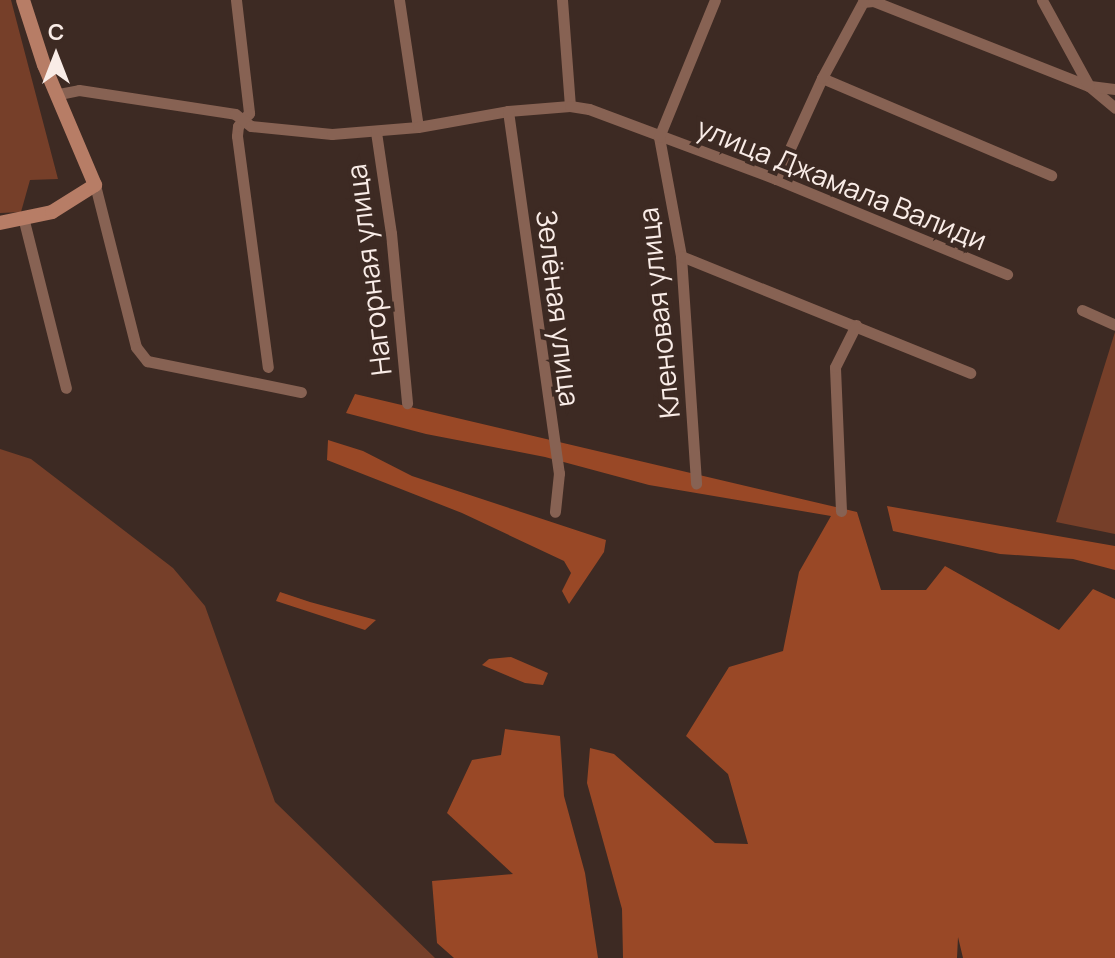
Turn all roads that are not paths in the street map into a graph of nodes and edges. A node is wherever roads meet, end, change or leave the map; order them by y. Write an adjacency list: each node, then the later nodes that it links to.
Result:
1 (23, 0): 11 (street)
2 (236, 0): 15 (street)
3 (399, 0): 16 (street)
4 (562, 0): 12 (street)
5 (715, 0): 18 (street)
6 (873, 0): 8 (street); 9 (street)
7 (1042, 0): 9 (street)
8 (822, 78): 19 (street); 20 (street)
9 (1089, 86): 10 (street); 13 (street)
10 (1115, 89)
11 (59, 94): 15 (street); 21 (street)
12 (570, 106): 14 (street); 18 (street, улица Джамала Валиди)
13 (1115, 108)
14 (508, 111): 16 (street); 36 (street, Зелёная улица)
15 (243, 120): 17 (street); 29 (street)
16 (418, 127): 17 (street)
17 (376, 132): 33 (street, Нагорная улица)
18 (659, 137): 20 (street, улица Джамала Валиди); 24 (street, Кленовая улица)
19 (1051, 175)
20 (776, 179): 25 (street, улица Джамала Валиди)
21 (95, 185): 22 (street); 32 (street)
22 (24, 221): 23 (street); 31 (street)
23 (0, 223)
24 (681, 256): 27 (street); 34 (street, Кленовая улица)
25 (1007, 274)
26 (1082, 310): 28 (street)
27 (856, 325): 30 (street); 35 (street)
28 (1115, 325)
29 (268, 367)
30 (970, 373)
31 (66, 388)
32 (301, 392)
33 (407, 403)
34 (696, 484)
35 (841, 511)
36 (555, 512)

